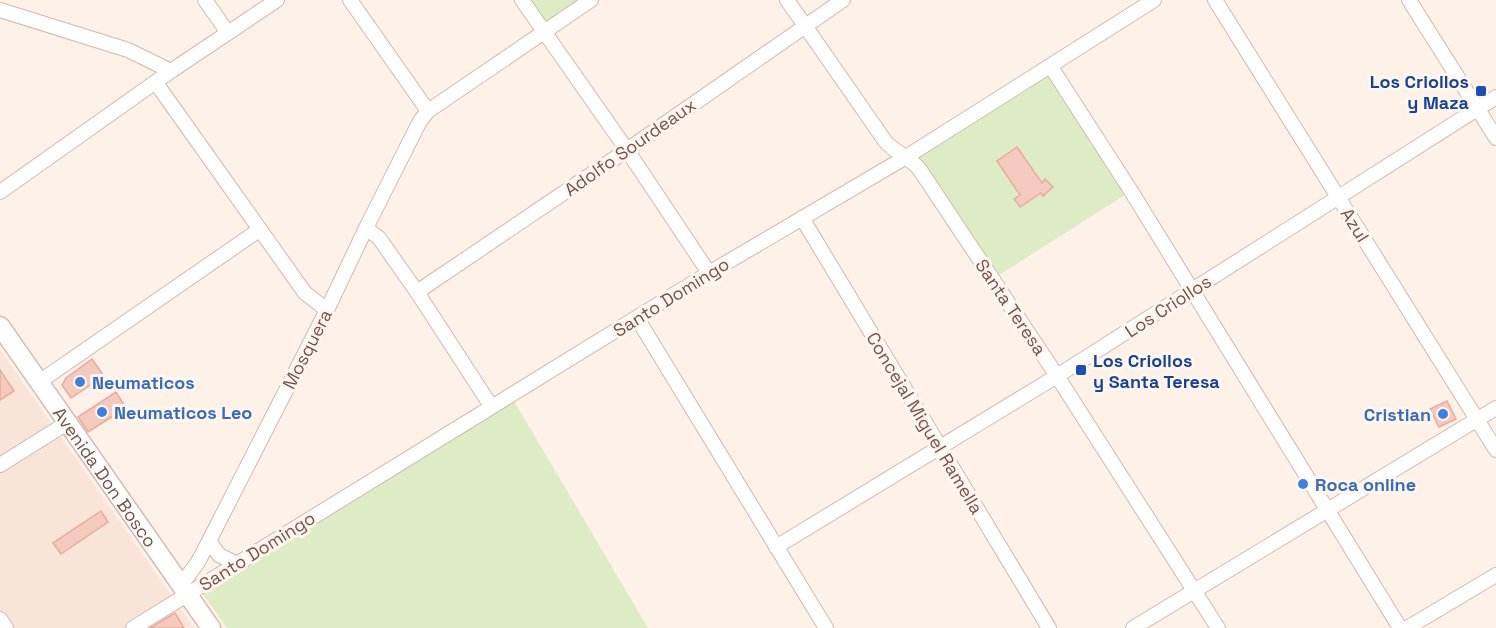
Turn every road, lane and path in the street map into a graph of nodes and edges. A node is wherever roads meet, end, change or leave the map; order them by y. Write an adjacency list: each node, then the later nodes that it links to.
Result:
1 (205, 0): 14 (street)
2 (277, 0): 14 (street)
3 (350, 0): 20 (street)
4 (522, 0): 13 (street)
5 (591, 0): 13 (street)
6 (787, 0): 12 (street, Santa Teresa)
7 (843, 0): 12 (street, Adolfo Sourdeaux)
8 (1154, 0): 15 (street, Santo Domingo)
9 (1215, 0): 25 (street, Azul)
10 (1409, 0): 19 (street)
11 (0, 10): 16 (street)
12 (805, 26): 22 (street, Adolfo Sourdeaux); 23 (street, Santa Teresa)
13 (544, 32): 20 (street); 22 (street)
14 (228, 33): 16 (street)
15 (1051, 67): 23 (street, Santo Domingo); 30 (street)
16 (171, 71): 17 (street)
17 (156, 83): 24 (street); 28 (street)
18 (1496, 97): 19 (street, Los Criollos)
19 (1477, 108): 21 (street); 25 (street, Los Criollos)
20 (428, 111): 27 (street, Mosquera)
21 (1496, 138)
22 (627, 150): 29 (street); 31 (street, Adolfo Sourdeaux)
23 (906, 157): 26 (street, Santo Domingo); 35 (street, Santa Teresa)
24 (0, 192)
25 (1338, 197): 30 (street, Los Criollos); 39 (street, Azul)
26 (802, 218): 29 (street, Santo Domingo); 41 (street, Concejal Miguel Ramella)
27 (366, 228): 31 (street); 32 (street, Mosquera)
28 (259, 230): 32 (street); 36 (street)
29 (709, 273): 33 (street, Santo Domingo)
30 (1191, 291): 35 (street, Los Criollos); 44 (street)
31 (417, 292): 37 (street)
32 (327, 310): 45 (street, Mosquera)
33 (637, 318): 37 (street, Santo Domingo); 46 (street)
34 (0, 326): 36 (main road, Avenida Don Bosco)
35 (1057, 376): 41 (street, Los Criollos); 50 (street, Santa Teresa)
36 (39, 382): 40 (main road, Avenida Don Bosco)
37 (491, 406): 47 (street, Santo Domingo)
38 (1496, 408): 39 (street)
39 (1476, 420): 42 (street, Azul); 44 (street)
40 (67, 423): 43 (street); 49 (main road, Avenida Don Bosco)
41 (939, 448): 46 (street, Los Criollos); 56 (street, Concejal Miguel Ramella)
42 (1496, 450)
43 (0, 465)
44 (1328, 509): 50 (street); 59 (street)
45 (209, 541): 47 (street); 49 (street, Mosquera)
46 (776, 547): 55 (street)
47 (237, 564): 49 (street, Santo Domingo)
48 (1496, 575): 60 (street)
49 (184, 590): 53 (street, Santo Domingo); 54 (main road, Avenida Don Bosco)
50 (1195, 591): 57 (street); 58 (street, Santa Teresa)
51 (0, 619): 52 (street)
52 (6, 628)
53 (133, 628)
54 (211, 628)
55 (826, 628)
56 (1049, 628)
57 (1133, 628)
58 (1218, 628)
59 (1400, 628)
60 (1407, 628)

